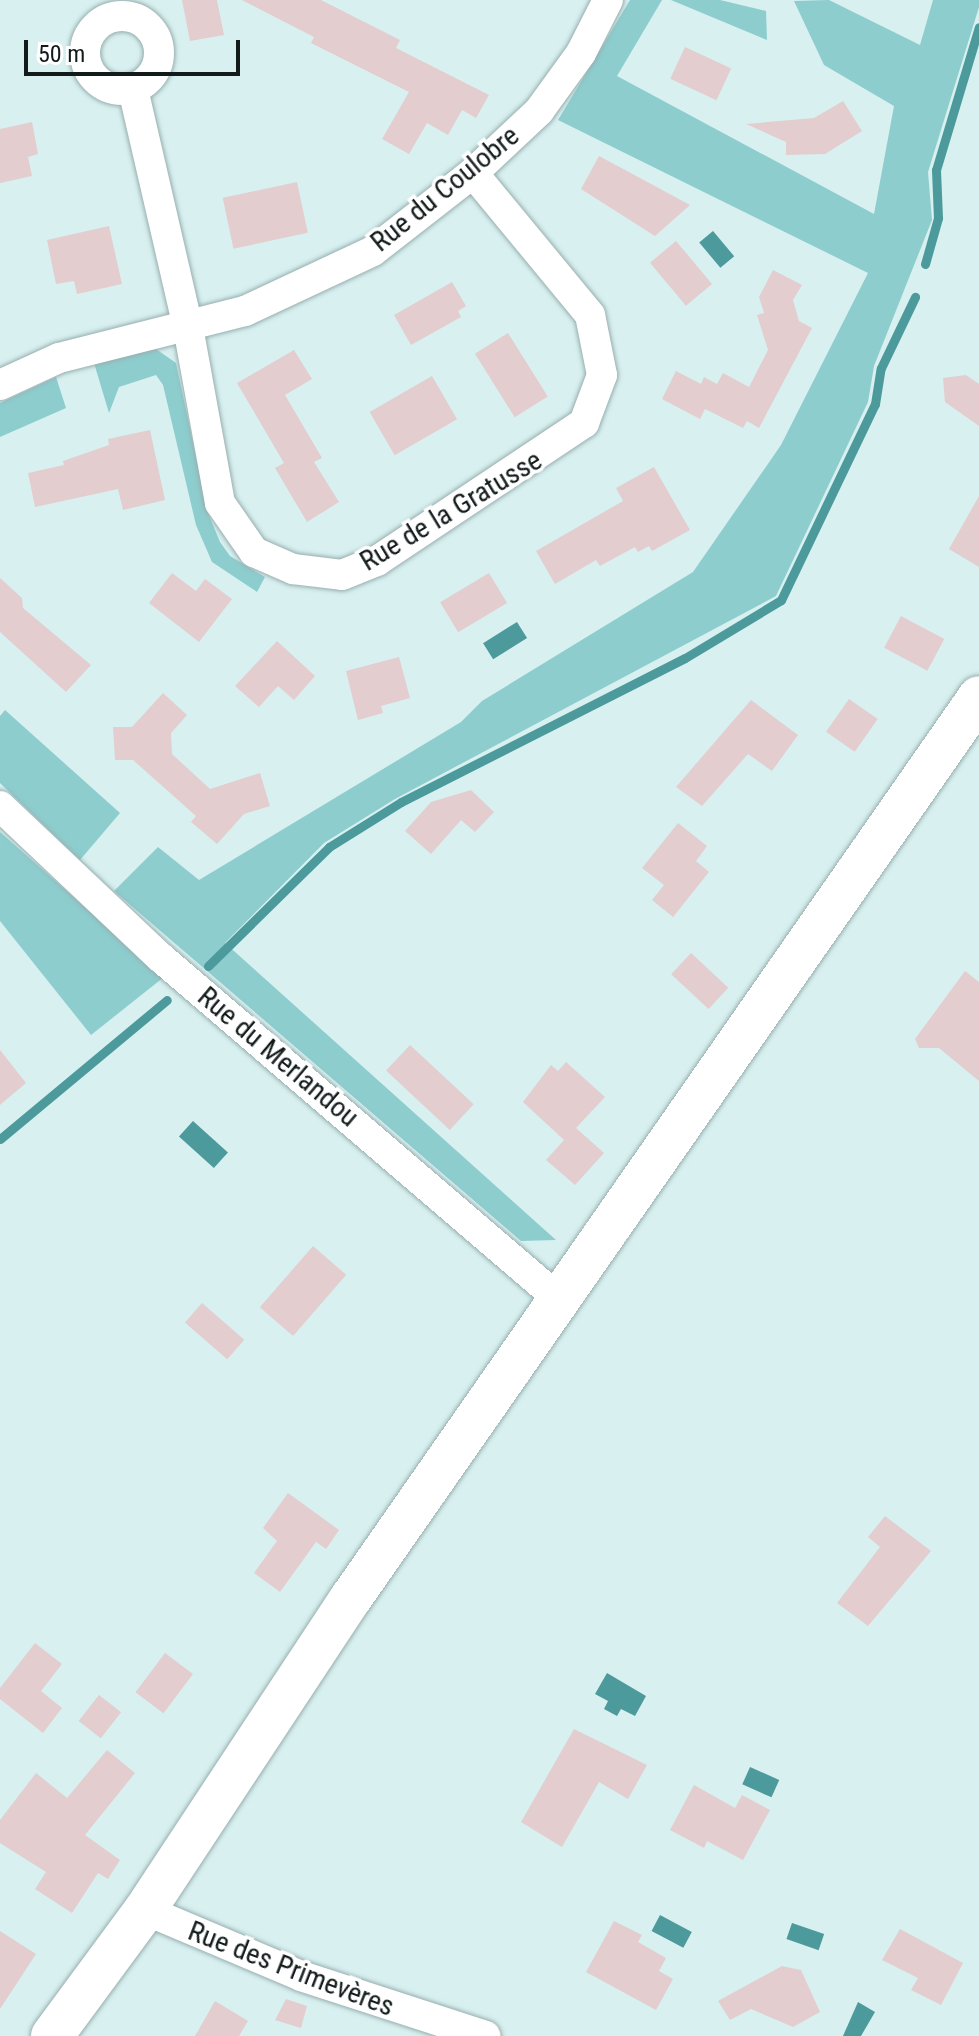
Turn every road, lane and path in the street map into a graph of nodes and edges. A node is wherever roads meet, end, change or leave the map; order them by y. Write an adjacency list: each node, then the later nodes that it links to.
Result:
1 (608, 0): 3 (street, Rue du Coulobre)
2 (133, 89): 4 (street, Rue de la Gratusse)
3 (473, 173): 4 (street, Rue du Coulobre); 4 (street, Rue de la Gratusse)
4 (188, 327): 5 (street, Rue du Coulobre)
5 (0, 385)
6 (979, 697): 8 (main road)
7 (0, 806): 8 (street, Rue du Merlandou)
8 (561, 1301): 9 (main road)
9 (145, 1910): 10 (main road); 11 (street, Rue des Primevères)
10 (52, 2036)
11 (486, 2036)

